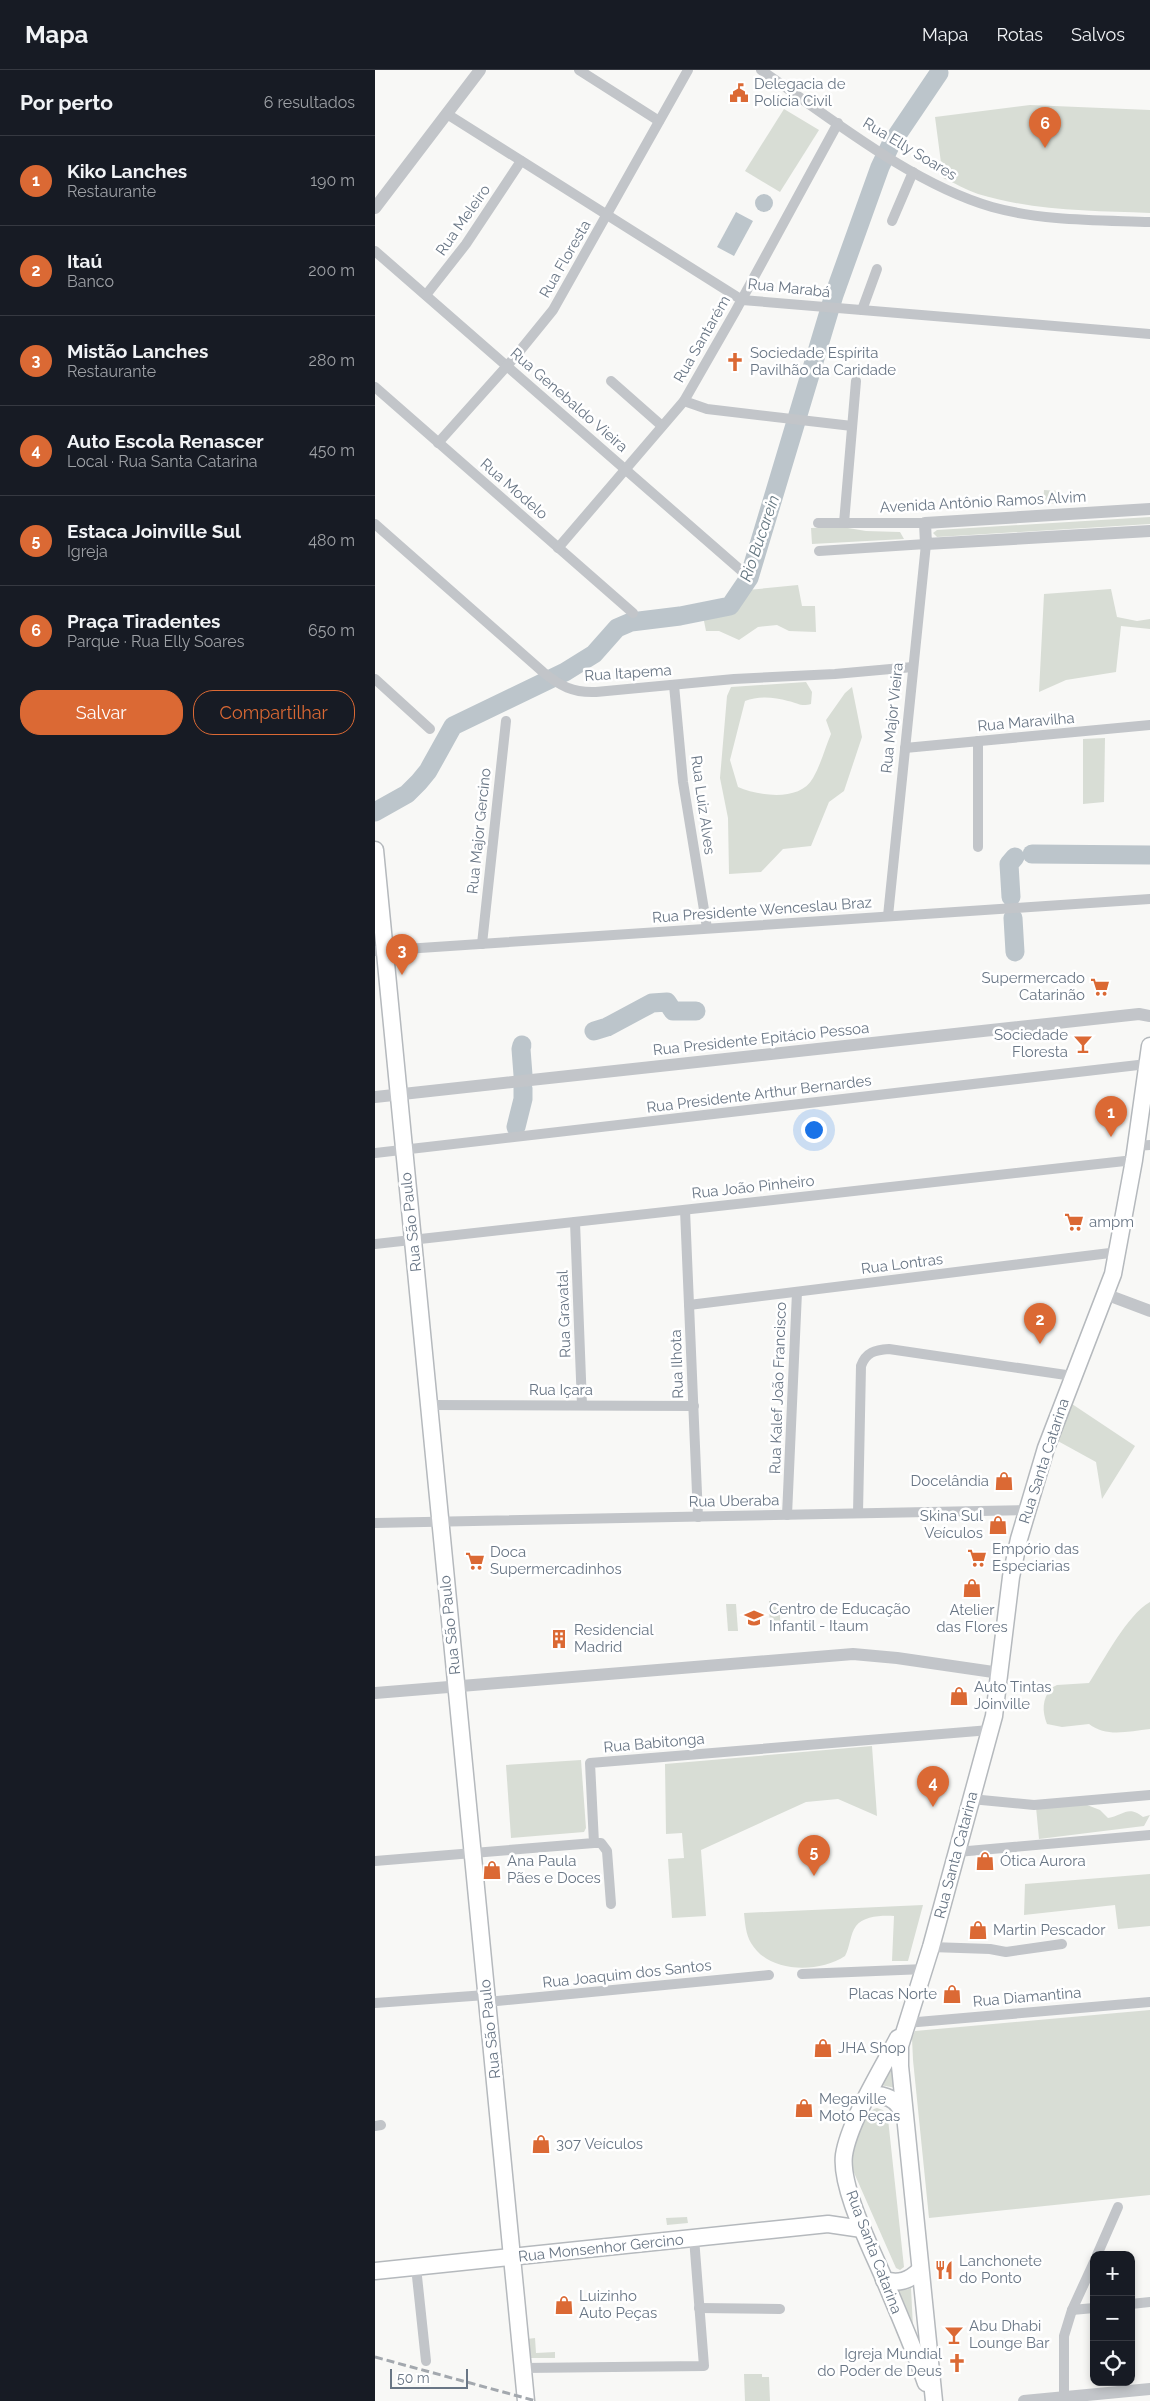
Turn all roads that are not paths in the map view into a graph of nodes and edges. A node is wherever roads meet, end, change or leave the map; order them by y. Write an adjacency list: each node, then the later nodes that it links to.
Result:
1 (481, 70): 5 (street)
2 (579, 70): 6 (street)
3 (688, 70): 6 (street, Rua Floresta)
4 (761, 70): 7 (street, Rua Elly Soares)
5 (447, 114): 8 (street, Rua Marabá); 10 (street)
6 (659, 121): 11 (street, Rua Floresta)
7 (838, 123): 9 (street, Rua Elly Soares); 17 (street, Rua Santarém)
8 (521, 161): 11 (street, Rua Marabá); 16 (street, Rua Meleiro)
9 (913, 172): 12 (street); 13 (street, Rua Elly Soares)
10 (375, 208)
11 (607, 215): 17 (street, Rua Marabá); 20 (street, Rua Floresta)
12 (892, 221)
13 (1150, 222)
14 (375, 251): 16 (street, Rua Genebaldo Vieira)
15 (877, 269): 18 (street)
16 (426, 295): 20 (street, Rua Genebaldo Vieira)
17 (742, 300): 18 (street, Rua Marabá); 24 (street, Rua Santarém)
18 (862, 310): 19 (street, Rua Marabá)
19 (1150, 334)
20 (507, 366): 27 (street, Rua Floresta); 28 (street, Rua Genebaldo Vieira)
21 (611, 381): 25 (street)
22 (856, 381): 26 (street)
23 (375, 387): 27 (street, Rua Modelo)
24 (684, 401): 25 (street, Rua Santarém); 26 (street)
25 (662, 426): 28 (street, Rua Santarém)
26 (852, 426): 31 (street)
27 (438, 442): 36 (street, Rua Modelo)
28 (625, 469): 36 (street, Rua Santarém); 38 (street, Rua Genebaldo Vieira)
29 (1150, 510): 32 (street, Avenida Antônio Ramos Alvim)
30 (817, 523): 31 (street, Avenida Antônio Ramos Alvim)
31 (844, 523): 32 (street, Avenida Antônio Ramos Alvim)
32 (925, 523): 35 (street, Rua Major Vieira)
33 (375, 524): 42 (street, Rua Itapema)
34 (1150, 531): 35 (street)
35 (926, 544): 37 (street); 40 (street, Rua Major Vieira)
36 (558, 548): 39 (street, Rua Modelo)
37 (819, 551)
38 (744, 573)
39 (633, 613)
40 (913, 668): 42 (street, Rua Itapema); 47 (street, Rua Major Vieira)
41 (375, 680): 45 (street)
42 (674, 685): 52 (street, Rua Luiz Alves)
43 (506, 721): 53 (street, Rua Major Gercino)
44 (1150, 725): 46 (street, Rua Maravilha)
45 (430, 729)
46 (978, 741): 47 (street, Rua Maravilha); 48 (street)
47 (905, 748): 51 (street, Rua Major Vieira)
48 (978, 847)
49 (375, 850): 54 (main road, Rua São Paulo)
50 (1150, 899): 51 (street, Rua Presidente Wenceslau Braz)
51 (888, 916): 52 (street, Rua Presidente Wenceslau Braz)
52 (707, 928): 53 (street, Rua Presidente Wenceslau Braz)
53 (482, 944): 54 (street, Rua Presidente Wenceslau Braz)
54 (380, 950): 58 (main road, Rua São Paulo)
55 (1150, 1016): 58 (street, Rua Presidente Epitácio Pessoa)
56 (1150, 1046): 57 (main road, Rua Santa Catarina)
57 (1147, 1064): 60 (street, Rua Presidente Arthur Bernardes); 61 (main road, Rua Santa Catarina)
58 (399, 1095): 59 (street, Rua Presidente Epitácio Pessoa); 60 (main road, Rua São Paulo)
59 (375, 1097)
60 (404, 1150): 62 (street, Rua Presidente Arthur Bernardes); 65 (main road, Rua São Paulo)
61 (1140, 1150): 63 (street, Rua João Pinheiro); 67 (main road, Rua Santa Catarina)
62 (375, 1153)
63 (685, 1210): 64 (street, Rua João Pinheiro); 70 (street, Rua Ilhota)
64 (575, 1222): 65 (street, Rua João Pinheiro); 74 (street, Rua Gravatal)
65 (413, 1240): 66 (street, Rua João Pinheiro); 73 (main road, Rua São Paulo)
66 (375, 1244)
67 (1118, 1252): 68 (street, Rua Lontras); 69 (main road, Rua Santa Catarina)
68 (797, 1292): 70 (street, Rua Lontras); 78 (street, Rua Kalef João Francisco)
69 (1105, 1294): 71 (street); 72 (main road, Rua Santa Catarina)
70 (689, 1304): 75 (street, Rua Ilhota)
71 (1150, 1311)
72 (1073, 1376): 76 (main road, Rua Santa Catarina); 77 (street)
73 (429, 1405): 74 (street, Rua Içara); 80 (main road, Rua São Paulo)
74 (582, 1405): 75 (street, Rua Içara)
75 (693, 1406): 79 (street, Rua Ilhota)
76 (1027, 1510): 77 (street, Rua Uberaba); 82 (main road, Rua Santa Catarina)
77 (858, 1513): 78 (street, Rua Uberaba)
78 (787, 1515): 79 (street, Rua Uberaba)
79 (698, 1517): 80 (street, Rua Uberaba)
80 (440, 1522): 81 (street, Rua Uberaba); 83 (main road, Rua São Paulo)
81 (375, 1523)
82 (1000, 1673): 83 (street); 85 (main road, Rua Santa Catarina)
83 (456, 1686): 84 (street); 91 (main road, Rua São Paulo)
84 (375, 1693)
85 (991, 1730): 87 (main road, Rua Santa Catarina); 89 (street, Rua Babitonga)
86 (1150, 1795): 87 (street)
87 (971, 1799): 90 (main road, Rua Santa Catarina)
88 (1150, 1834): 90 (street)
89 (594, 1843): 91 (street); 93 (street)
90 (957, 1852): 95 (main road, Rua Santa Catarina)
91 (473, 1853): 92 (street); 99 (main road, Rua São Paulo)
92 (375, 1861)
93 (611, 1904)
94 (1062, 1944): 95 (street)
95 (931, 1946): 96 (main road, Rua Santa Catarina)
96 (925, 1969): 97 (street); 102 (main road, Rua Santa Catarina)
97 (802, 1974)
98 (769, 1975): 99 (street, Rua Joaquim dos Santos)
99 (487, 1999): 101 (street, Rua Joaquim dos Santos); 111 (main road, Rua São Paulo)
100 (1150, 2002): 102 (street, Rua Diamantina)
101 (375, 2003)
102 (906, 2023): 103 (main road, Rua Santa Catarina); 104 (main road, Rua Santa Catarina)
103 (869, 2094): 104 (main road); 105 (main road, Rua Santa Catarina)
104 (905, 2118): 113 (main road, Rua Santa Catarina)
105 (850, 2193): 107 (main road); 108 (main road, Rua Santa Catarina)
106 (1118, 2208): 110 (street)
107 (828, 2224): 108 (main road, Rua Monsenhor Gercino); 109 (main road, Rua Monsenhor Gercino)
108 (863, 2229): 116 (main road, Rua Santa Catarina)
109 (694, 2238): 111 (main road, Rua Monsenhor Gercino); 119 (street)
110 (1099, 2251)
111 (512, 2257): 112 (main road, Rua Monsenhor Gercino); 124 (main road, Rua São Paulo)
112 (416, 2266): 114 (main road, Rua Monsenhor Gercino); 123 (street)
113 (920, 2270): 116 (main road); 128 (main road, Rua Santa Catarina)
114 (375, 2271)
115 (1090, 2271): 122 (street)
116 (884, 2280): 128 (main road, Rua Santa Catarina)
117 (1150, 2302): 118 (street)
118 (1135, 2304)
119 (699, 2308): 121 (street); 124 (street)
120 (1090, 2308): 122 (street)
121 (780, 2309)
122 (1073, 2310): 126 (street)
123 (426, 2361)
124 (523, 2368): 127 (main road, Rua São Paulo)
125 (1150, 2388): 126 (street)
126 (1064, 2397): 129 (street)
127 (526, 2401)
128 (933, 2401)
129 (1023, 2401)

